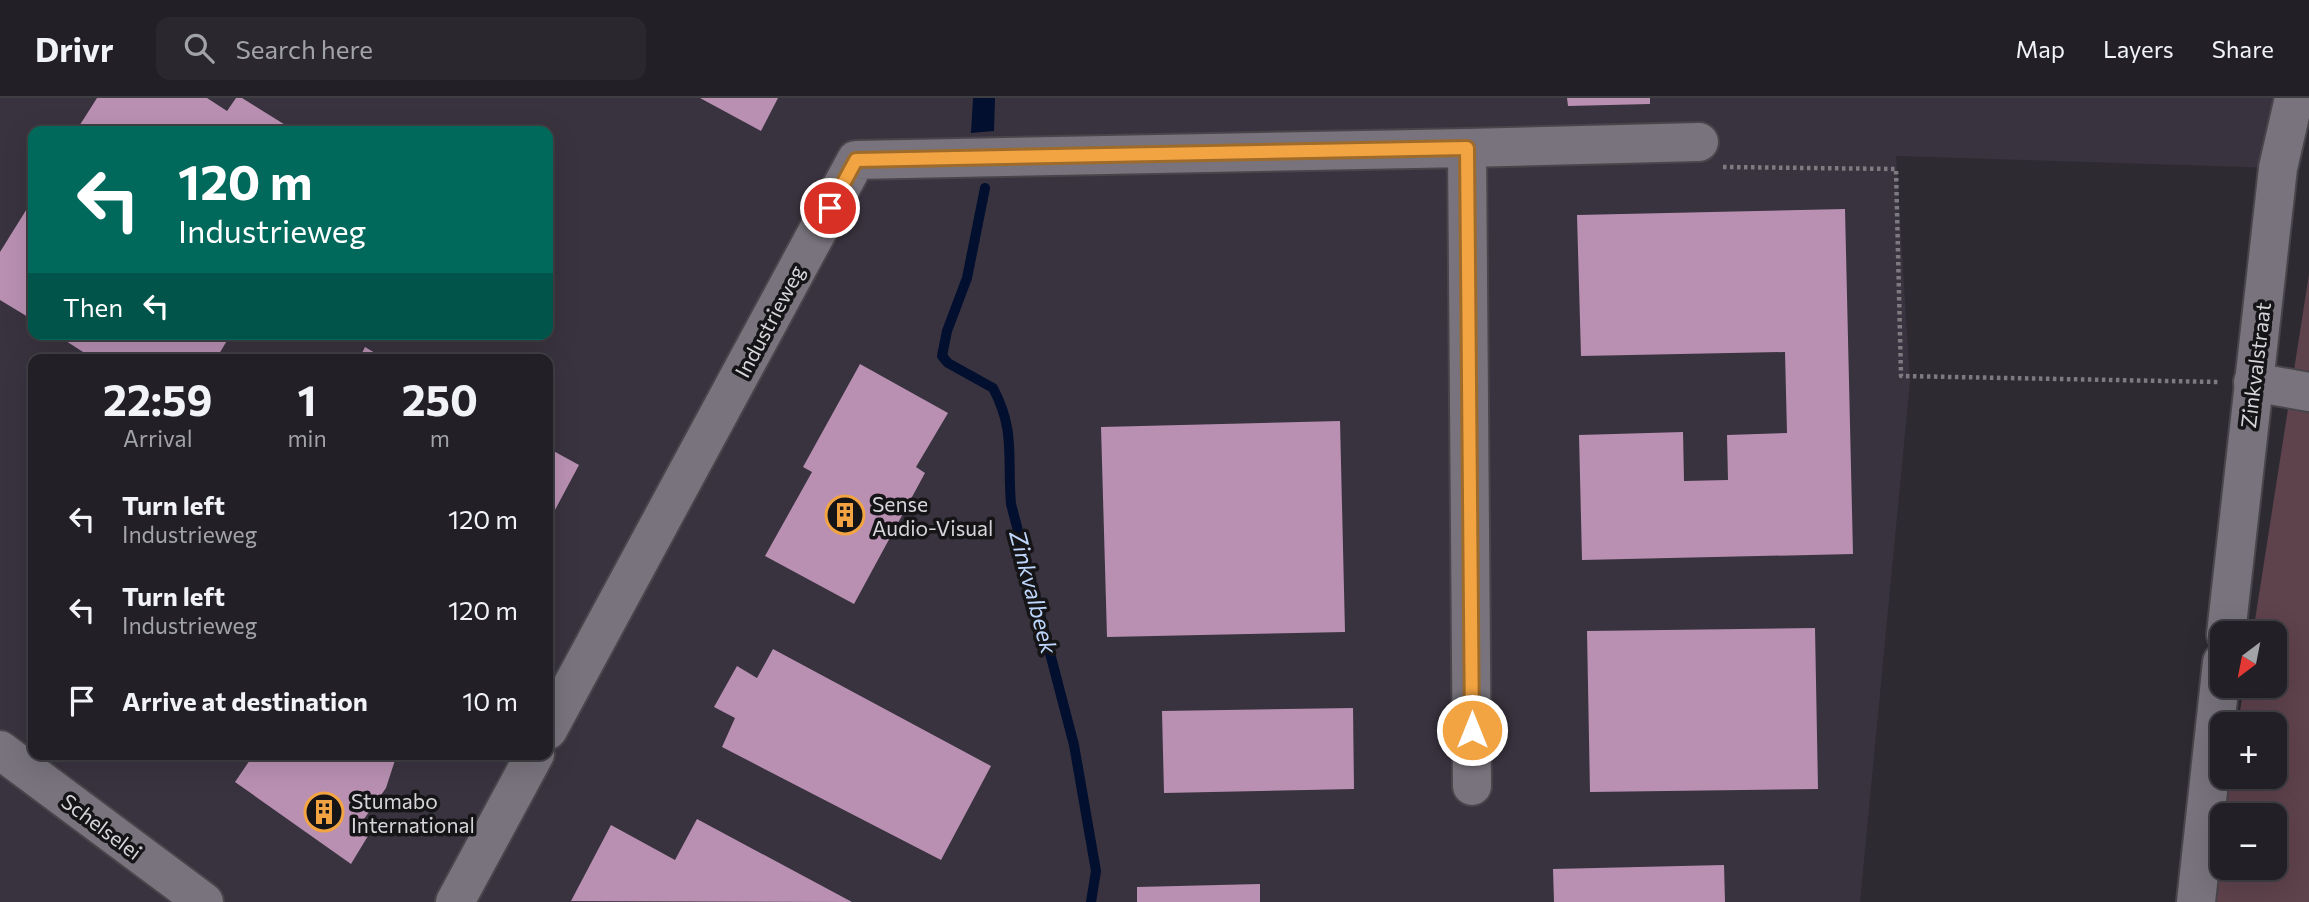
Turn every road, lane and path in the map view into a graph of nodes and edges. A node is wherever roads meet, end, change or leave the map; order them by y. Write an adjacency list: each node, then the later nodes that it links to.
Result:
1 (2294, 98): 4 (street, Zinkvalstraat)
2 (1699, 142): 3 (street); 4 (path)
3 (1467, 148): 8 (street, Industrieweg); 11 (street)
4 (2253, 382): 5 (street); 6 (street, Zinkvalstraat)
5 (2309, 392)
6 (2227, 621)
7 (2218, 698): 14 (street)
8 (553, 721)
9 (0, 750): 12 (street, Schelselei)
10 (532, 760): 13 (street)
11 (1472, 786)
12 (204, 902)
13 (455, 902)
14 (2196, 902)

